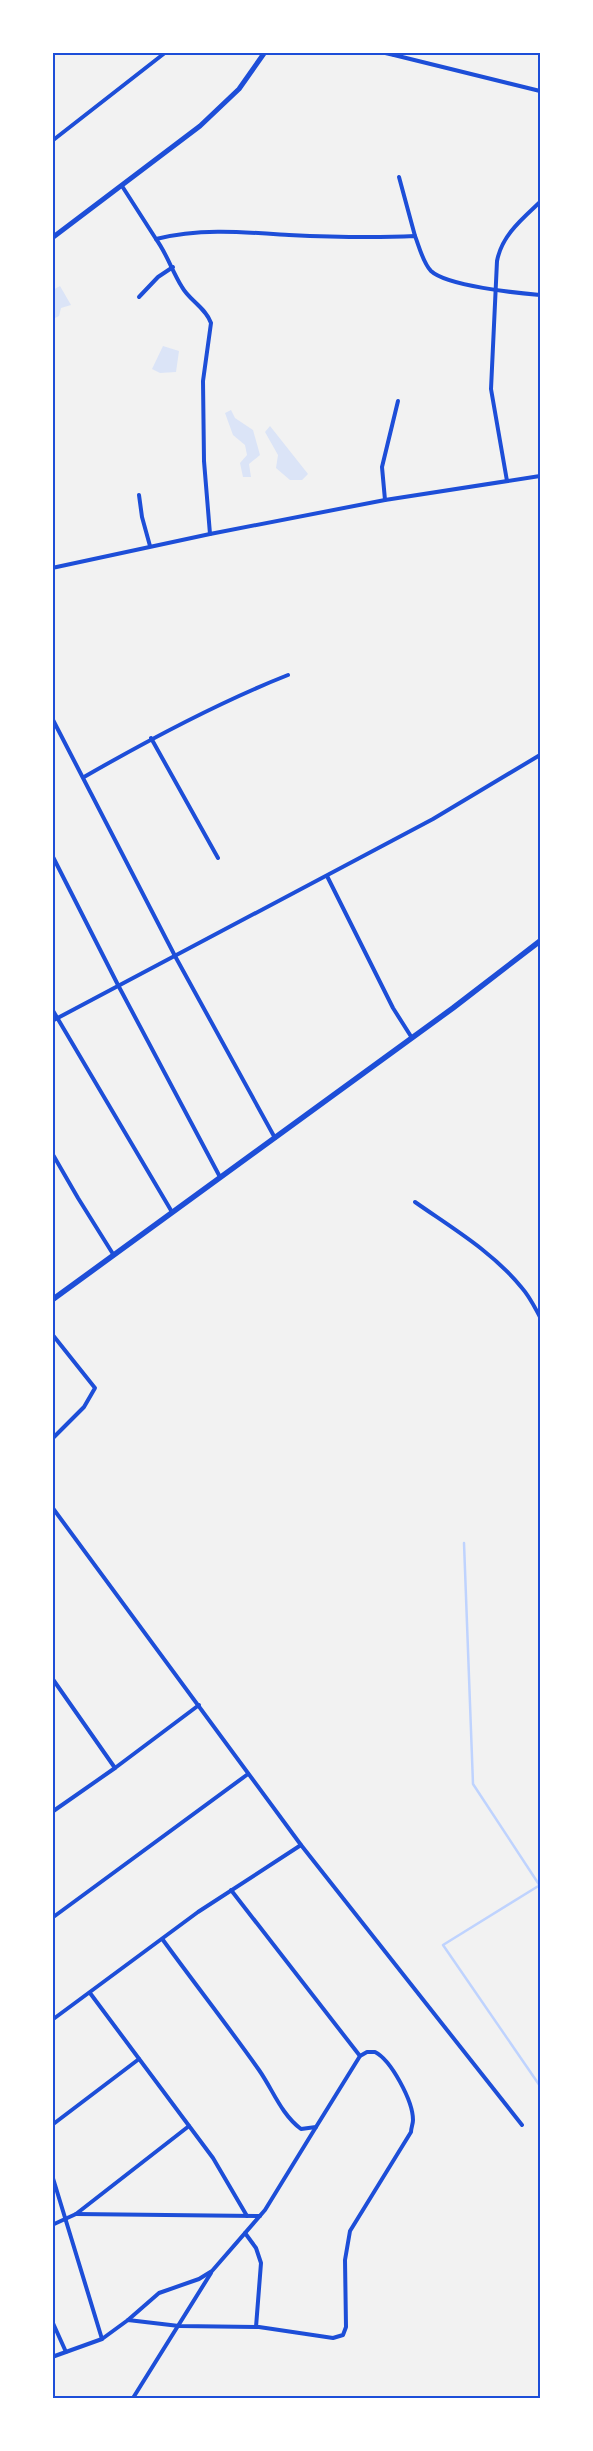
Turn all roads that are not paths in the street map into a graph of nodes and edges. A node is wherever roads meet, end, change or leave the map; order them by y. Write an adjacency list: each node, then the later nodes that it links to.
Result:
1 (166, 52): 6 (street)
2 (265, 52): 8 (street)
3 (381, 52): 4 (street)
4 (394, 54): 5 (street)
5 (540, 91)
6 (52, 141)
7 (399, 177): 11 (street)
8 (122, 186): 12 (street); 13 (street)
9 (540, 202): 15 (street)
10 (52, 229): 12 (street)
11 (414, 236): 13 (street); 15 (street)
12 (55, 237)
13 (156, 239): 14 (street)
14 (173, 266): 17 (street); 23 (street)
15 (495, 290): 16 (street); 20 (street)
16 (540, 295)
17 (140, 297)
18 (398, 401): 22 (street)
19 (540, 476): 20 (street)
20 (507, 482): 22 (street)
21 (139, 494): 24 (street)
22 (385, 500): 23 (street)
23 (210, 534): 24 (street)
24 (150, 546): 25 (street)
25 (52, 568)
26 (288, 675): 28 (street)
27 (52, 718): 30 (street)
28 (151, 738): 30 (street); 32 (street)
29 (540, 755): 33 (street)
30 (84, 777): 35 (street)
31 (52, 855): 36 (street)
32 (218, 858)
33 (327, 876): 35 (street); 39 (street)
34 (540, 941): 39 (main road)
35 (174, 956): 36 (street); 40 (street)
36 (118, 985): 38 (street); 42 (street)
37 (52, 1010): 38 (street)
38 (55, 1020): 44 (street)
39 (412, 1038): 40 (main road)
40 (276, 1138): 42 (main road)
41 (52, 1153): 45 (street)
42 (220, 1177): 44 (main road)
43 (415, 1202): 48 (street)
44 (172, 1212): 45 (main road)
45 (113, 1254): 47 (main road)
46 (52, 1291): 47 (street)
47 (54, 1299)
48 (540, 1317)
49 (52, 1334): 50 (street)
50 (52, 1439)
51 (52, 1507): 53 (street)
52 (52, 1678): 54 (street)
53 (199, 1705): 54 (street); 55 (street)
54 (115, 1768): 56 (street)
55 (248, 1774): 57 (street); 59 (street)
56 (52, 1812)
57 (301, 1846): 58 (street); 66 (street)
58 (232, 1890): 60 (street); 63 (street)
59 (52, 1918)
60 (163, 1940): 61 (street); 68 (street)
61 (90, 1993): 62 (street); 64 (street)
62 (52, 2020)
63 (360, 2056): 68 (street); 80 (street)
64 (139, 2059): 65 (street); 67 (street)
65 (52, 2125)
66 (522, 2125)
67 (189, 2126): 70 (street); 71 (street)
68 (316, 2127): 72 (street)
69 (52, 2175): 73 (street)
70 (76, 2214): 71 (street); 73 (street)
71 (247, 2216): 72 (street)
72 (260, 2216): 75 (street)
73 (65, 2218): 74 (street); 81 (street)
74 (52, 2225)
75 (246, 2233): 76 (street); 80 (street)
76 (212, 2271): 77 (street); 79 (street)
77 (128, 2320): 79 (street); 81 (street)
78 (52, 2321): 82 (street)
79 (179, 2326): 80 (street); 84 (street)
80 (256, 2327)
81 (102, 2339): 82 (street)
82 (66, 2352): 83 (street)
83 (52, 2357)
84 (133, 2398)

